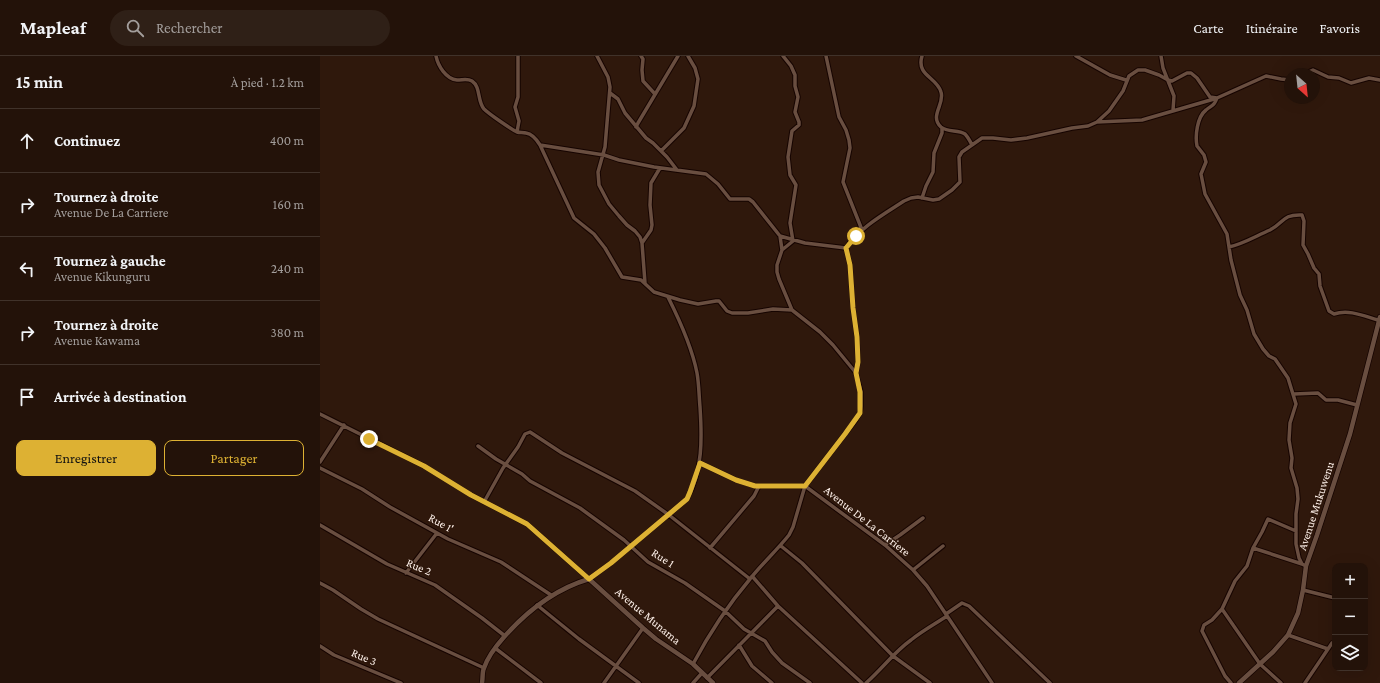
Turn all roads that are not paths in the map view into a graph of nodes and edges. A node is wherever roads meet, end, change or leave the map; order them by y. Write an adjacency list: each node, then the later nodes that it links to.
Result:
1 (436, 56): 24 (street)
2 (518, 56): 24 (street)
3 (597, 56): 17 (street)
4 (641, 56): 18 (street)
5 (678, 56): 18 (street)
6 (688, 56): 27 (street)
7 (783, 56): 34 (street)
8 (826, 56): 32 (street)
9 (922, 56): 23 (street)
10 (1076, 56): 14 (street)
11 (1161, 56): 15 (street)
12 (1320, 72): 16 (street)
13 (1284, 79): 19 (street)
14 (1126, 80): 15 (street); 21 (street)
15 (1168, 80): 19 (street); 20 (street)
16 (1380, 80)
17 (610, 93): 22 (street); 28 (street)
18 (655, 94): 22 (street)
19 (1216, 98): 20 (street); 36 (street)
20 (1173, 110): 21 (street)
21 (1097, 122): 25 (street)
22 (636, 127): 27 (street)
23 (942, 128): 25 (street); 31 (street)
24 (517, 132): 26 (street)
25 (972, 144): 31 (street)
26 (540, 145): 28 (street); 39 (street)
27 (661, 151): 30 (street)
28 (604, 155): 29 (street); 35 (street)
29 (660, 168): 30 (street); 35 (street)
30 (677, 170): 33 (street)
31 (922, 198): 32 (street)
32 (862, 230): 37 (street)
33 (780, 236): 34 (street); 38 (street)
34 (793, 241): 37 (street); 38 (street)
35 (642, 243): 39 (street)
36 (1229, 247): 42 (street); 44 (street)
37 (846, 248): 43 (street)
38 (782, 250): 41 (street)
39 (645, 283): 40 (street)
40 (668, 297): 41 (street); 50 (street)
41 (792, 310): 43 (street)
42 (1379, 319): 45 (street, Avenue Mukuwenu)
43 (856, 373): 54 (street)
44 (1294, 394): 45 (street); 59 (street)
45 (1357, 405): 67 (street, Avenue Mukuwenu)
46 (320, 414): 47 (street)
47 (344, 425): 49 (street); 55 (street)
48 (478, 446): 51 (street, Rue 1)
49 (320, 462)
50 (700, 463): 53 (street, Avenue De La Carriere); 56 (street)
51 (506, 465): 55 (street); 56 (street); 64 (street, Rue 1)
52 (320, 468): 60 (street, Rue 1')
53 (760, 486): 54 (street, Avenue De La Carriere); 65 (street)
54 (805, 486): 61 (street, Avenue De La Carriere); 62 (street)
55 (484, 502): 71 (street)
56 (669, 515): 64 (street); 65 (street)
57 (923, 518): 61 (street)
58 (320, 525): 69 (street, Rue 2)
59 (1296, 531): 66 (street); 67 (street)
60 (437, 533): 69 (street); 74 (street, Rue 1')
61 (885, 545): 68 (street, Avenue De La Carriere)
62 (781, 546): 70 (street); 90 (street)
63 (943, 546): 68 (street)
64 (631, 547): 71 (street); 79 (street, Rue 1)
65 (710, 548): 70 (street)
66 (1254, 548): 67 (street); 78 (street)
67 (1304, 565): 73 (street, Avenue Mukuwenu)
68 (913, 570): 80 (street, Avenue De La Carriere)
69 (406, 573): 84 (street, Rue 2)
70 (751, 577): 77 (street); 79 (street)
71 (589, 579): 74 (street); 81 (street, Avenue Munama)
72 (320, 583): 94 (street)
73 (1303, 590): 75 (street); 83 (street, Avenue Mukuwenu)
74 (551, 595): 76 (street)
75 (1332, 597)
76 (537, 605): 84 (street); 93 (street)
77 (778, 606): 82 (street); 106 (street)
78 (1222, 609): 92 (street); 111 (street)
79 (725, 611): 82 (street, Rue 1); 91 (street)
80 (946, 615): 90 (street); 109 (street, Avenue De La Carriere); 110 (street)
81 (643, 628): 91 (street, Avenue Munama); 93 (street)
82 (751, 633): 86 (street); 105 (street, Rue 1)
83 (1288, 635): 89 (street); 92 (street, Avenue Mukuwenu)
84 (504, 636): 88 (street)
85 (1332, 643): 89 (street)
86 (739, 645): 96 (street); 104 (street)
87 (320, 646): 97 (street, Rue 3)
88 (495, 648): 94 (street); 99 (street)
89 (1328, 649): 114 (street)
90 (893, 656): 107 (street); 108 (street)
91 (693, 664): 95 (street, Avenue Munama)
92 (1260, 664): 112 (street, Avenue Mukuwenu); 113 (street)
93 (616, 666): 100 (street); 101 (street)
94 (484, 668): 98 (street)
95 (702, 673): 96 (street, Avenue Munama); 102 (street)
96 (707, 678): 103 (street, Avenue Munama)
97 (401, 683)
98 (482, 683)
99 (541, 683)
100 (604, 683)
101 (639, 683)
102 (693, 683)
103 (713, 683)
104 (772, 683)
105 (810, 683)
106 (862, 683)
107 (866, 683)
108 (930, 683)
109 (992, 683)
110 (1050, 683)
111 (1231, 683)
112 (1239, 683)
113 (1281, 683)
114 (1305, 683)

